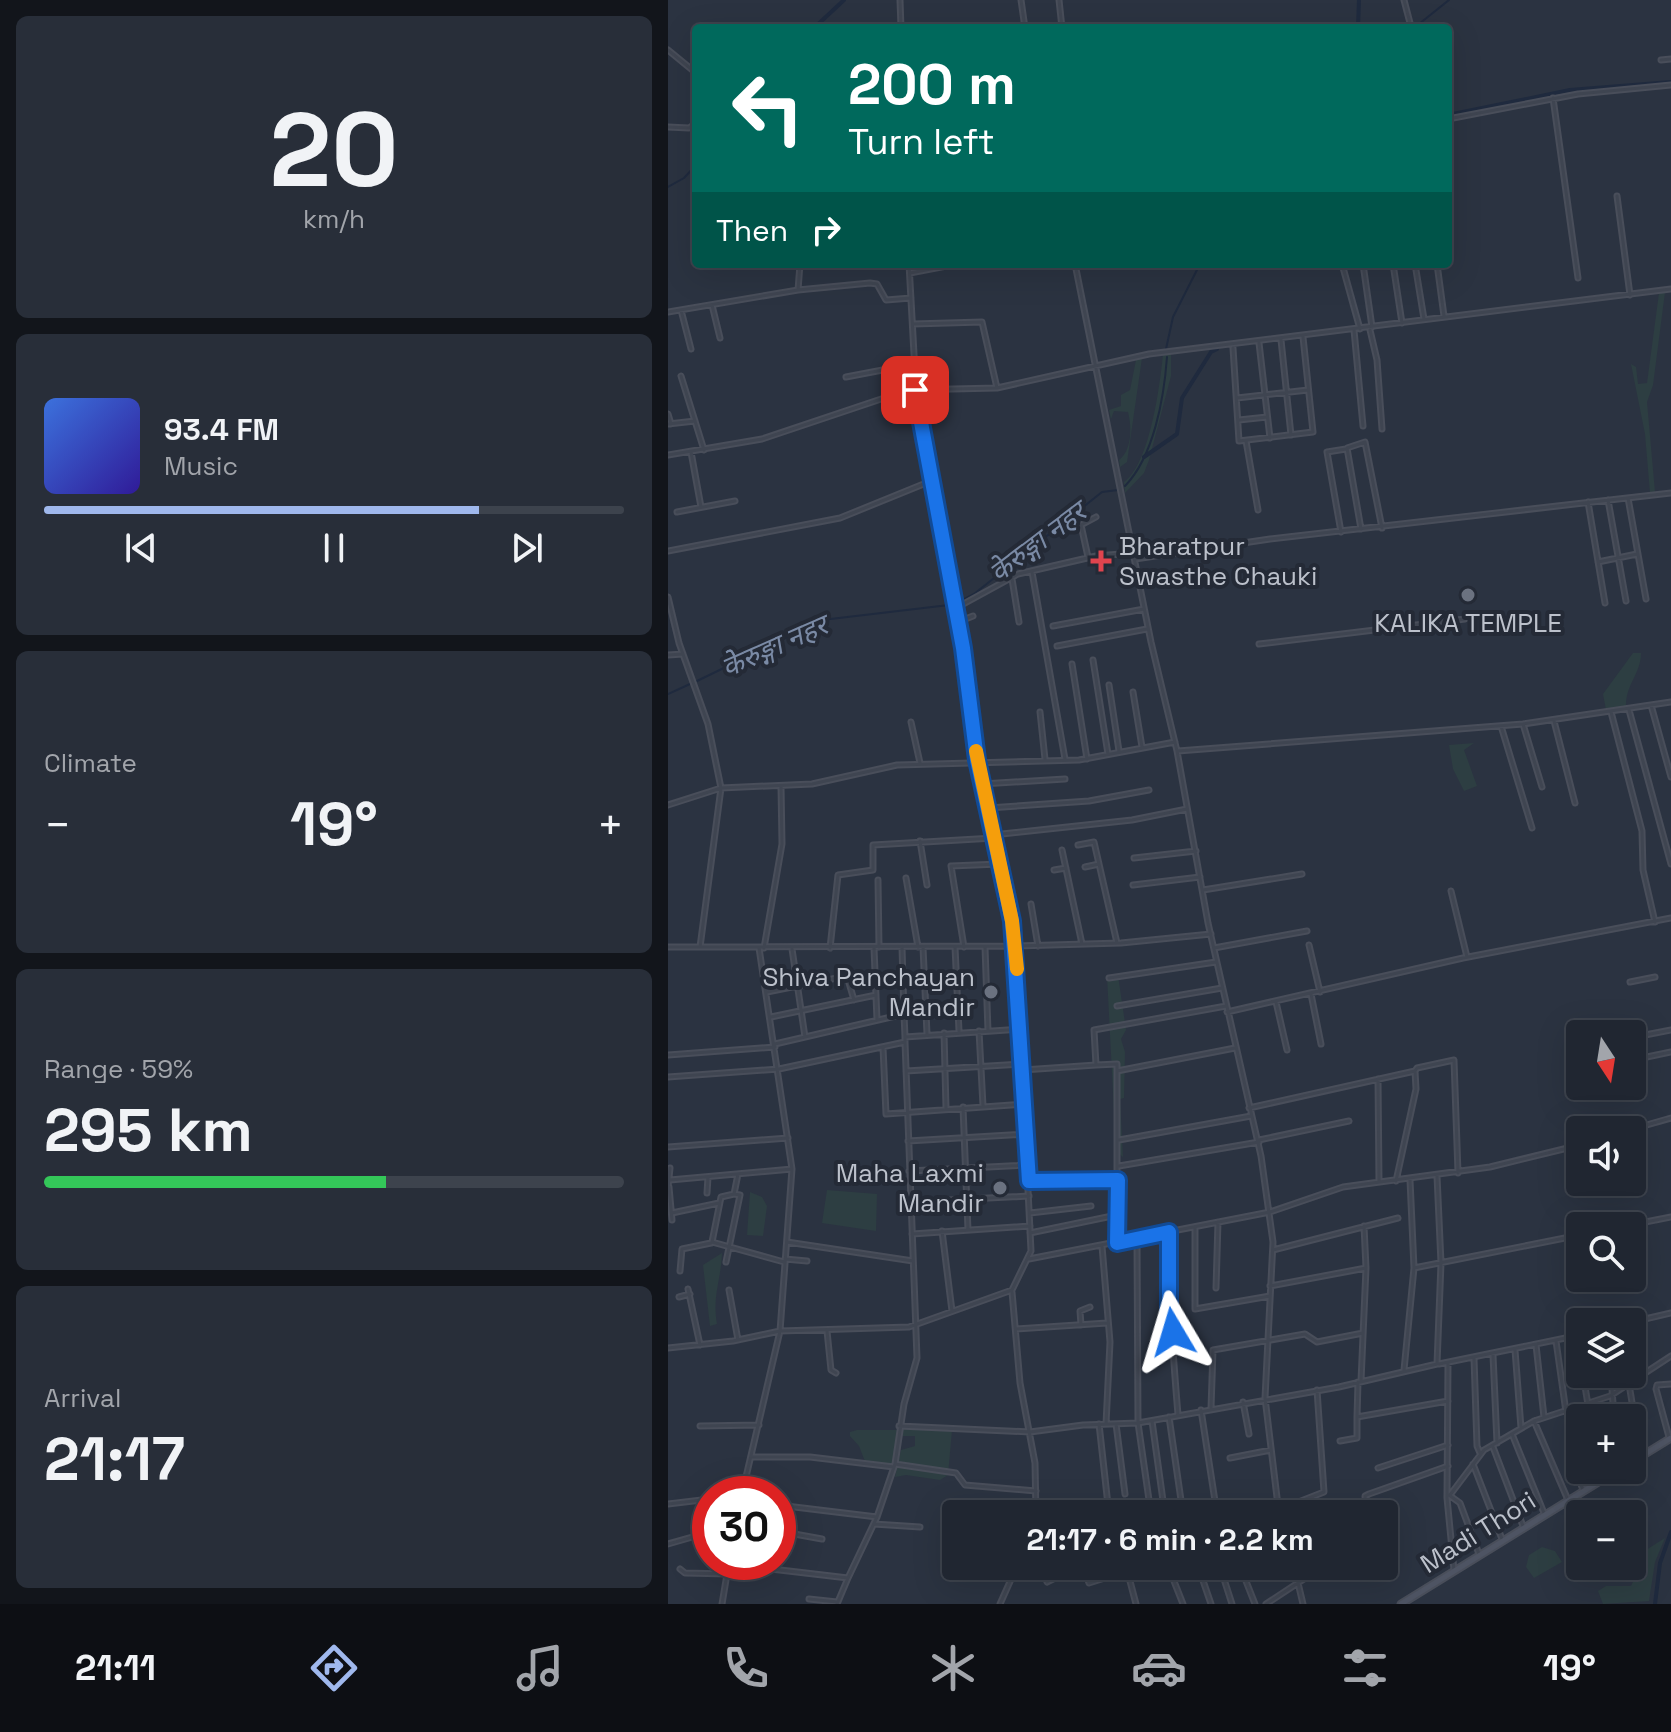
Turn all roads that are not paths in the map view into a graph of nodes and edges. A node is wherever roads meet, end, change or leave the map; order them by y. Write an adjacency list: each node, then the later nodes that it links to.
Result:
1 (900, 0): 6 (street)
2 (1021, 0): 7 (street)
3 (1059, 0): 8 (street)
4 (1404, 0): 5 (street)
5 (1410, 23)
6 (901, 24)
7 (1024, 24)
8 (1062, 24)
9 (668, 50): 12 (street)
10 (1671, 59): 11 (street)
11 (1661, 60)
12 (692, 70)
13 (1671, 85): 14 (street)
14 (1553, 98): 15 (street); 29 (street)
15 (1452, 118)
16 (692, 126): 17 (street)
17 (668, 127)
18 (1617, 196): 32 (street)
19 (800, 268): 31 (street)
20 (909, 268): 28 (street)
21 (936, 268): 28 (street)
22 (1076, 268): 51 (street)
23 (1343, 268): 42 (street)
24 (1364, 268): 41 (street)
25 (1394, 268): 39 (street)
26 (1416, 268): 38 (street)
27 (1438, 268): 37 (street)
28 (909, 273): 33 (street)
29 (1578, 278)
30 (1671, 289): 32 (street)
31 (798, 290): 33 (street); 34 (street)
32 (1630, 295): 37 (street)
33 (911, 298): 40 (street)
34 (712, 305): 35 (street); 45 (street)
35 (681, 310): 36 (street); 49 (street)
36 (668, 312)
37 (1444, 316): 38 (street)
38 (1424, 319): 39 (street)
39 (1402, 323): 41 (street)
40 (912, 324): 50 (street); 54 (street)
41 (1371, 328): 42 (street); 66 (street)
42 (1360, 329): 43 (street)
43 (1354, 330): 44 (street); 65 (street)
44 (1303, 337): 46 (street); 56 (street)
45 (720, 338)
46 (1281, 340): 47 (street); 57 (street)
47 (1259, 343): 48 (street); 58 (street)
48 (1233, 346): 51 (street); 59 (street)
49 (691, 349)
50 (914, 364): 53 (street); 55 (street)
51 (1096, 365): 54 (street); 88 (street)
52 (681, 376): 63 (street)
53 (846, 377)
54 (997, 388): 55 (street)
55 (915, 390): 71 (street); 74 (street)
56 (1308, 390): 57 (street); 67 (street)
57 (1286, 393): 58 (street); 67 (street)
58 (1265, 395): 59 (street); 61 (street)
59 (1236, 398): 62 (street)
60 (668, 414): 64 (street)
61 (1267, 417): 62 (street); 68 (street)
62 (1237, 420): 69 (street)
63 (695, 421): 64 (street); 71 (street)
64 (670, 424)
65 (1363, 426)
66 (1382, 429)
67 (1291, 435): 68 (street)
68 (1270, 438): 69 (street)
69 (1246, 441): 81 (street)
70 (1347, 449): 84 (street); 85 (street); 86 (street)
71 (704, 450): 72 (street)
72 (691, 452): 73 (street); 80 (street)
73 (668, 455)
74 (931, 481): 87 (street); 100 (street)
75 (1671, 493): 76 (street)
76 (1628, 498): 77 (street); 89 (street)
77 (1608, 500): 79 (street); 91 (street)
78 (735, 501): 80 (street)
79 (1588, 502): 84 (street); 93 (street)
80 (701, 507): 82 (street)
81 (1258, 510)
82 (677, 512)
83 (1096, 517): 90 (street)
84 (1382, 528): 85 (street)
85 (1361, 530): 86 (street)
86 (1341, 532): 92 (street)
87 (668, 551)
88 (1133, 553): 90 (street); 92 (street)
89 (1638, 554): 91 (street); 97 (street)
90 (1088, 557): 94 (street)
91 (1618, 558): 93 (street); 98 (street)
92 (1135, 559): 101 (street)
93 (1598, 562): 99 (street)
94 (1032, 572): 95 (street); 131 (street)
95 (1011, 578): 100 (street); 105 (street)
96 (668, 597): 110 (street)
97 (1646, 599)
98 (1626, 601)
99 (1605, 603)
100 (956, 608): 104 (street)
101 (1144, 609): 106 (street); 107 (street)
102 (973, 616): 104 (street)
103 (1465, 619): 108 (street)
104 (958, 622): 133 (street)
105 (1019, 622)
106 (1053, 626)
107 (1149, 629): 109 (street); 125 (street)
108 (1259, 644)
109 (1057, 646)
110 (683, 654): 111 (street); 140 (street)
111 (668, 655)
112 (1093, 660): 129 (street)
113 (1072, 664): 132 (street)
114 (1109, 685): 127 (street)
115 (1133, 692): 126 (street)
116 (1671, 702): 117 (street)
117 (1651, 705): 118 (street); 135 (street)
118 (1629, 709): 120 (street); 155 (street)
119 (1040, 712): 130 (street)
120 (1611, 712): 121 (street); 169 (street)
121 (1554, 720): 123 (street); 142 (street)
122 (911, 722): 134 (street)
123 (1523, 724): 124 (street); 139 (street)
124 (1501, 726): 128 (street); 146 (street)
125 (1175, 742): 126 (street); 128 (street)
126 (1142, 747): 127 (street)
127 (1119, 751): 129 (street)
128 (1177, 751): 145 (street)
129 (1108, 754): 132 (street)
130 (1045, 759): 131 (street); 133 (street)
131 (1065, 759): 132 (street)
132 (1087, 759)
133 (977, 760): 134 (street); 137 (street)
134 (920, 763): 138 (street)
135 (1671, 777)
136 (1065, 779): 137 (street)
137 (982, 784): 144 (street)
138 (781, 785): 140 (street); 184 (street)
139 (1542, 787)
140 (721, 788): 143 (street); 178 (street)
141 (1149, 790): 144 (street)
142 (1575, 803)
143 (668, 805)
144 (988, 808): 147 (street)
145 (1188, 809): 147 (street); 151 (street)
146 (1532, 828)
147 (993, 836): 148 (street); 153 (street)
148 (920, 841): 163 (street); 186 (street)
149 (1078, 845): 154 (street)
150 (1062, 850): 157 (street)
151 (1196, 851): 152 (street); 160 (street)
152 (1134, 858)
153 (999, 864): 175 (street); 182 (street)
154 (1099, 864): 156 (street); 172 (street)
155 (1671, 864)
156 (1085, 867)
157 (1066, 868): 158 (street); 173 (street)
158 (1054, 870)
159 (1302, 874): 165 (street)
160 (1200, 877): 164 (street); 165 (street)
161 (906, 878): 180 (street)
162 (878, 880): 187 (street)
163 (927, 885)
164 (1133, 885)
165 (1203, 890): 171 (street)
166 (1451, 891): 189 (street)
167 (1031, 904): 176 (street)
168 (1671, 918): 169 (street)
169 (1655, 922): 189 (street)
170 (1307, 931): 188 (street)
171 (1211, 934): 172 (street); 188 (street)
172 (1117, 943): 173 (street)
173 (1082, 944): 176 (street)
174 (1309, 945): 197 (street)
175 (1016, 946): 176 (street); 183 (street); 209 (street)
176 (1038, 946)
177 (668, 947): 178 (street)
178 (700, 947): 184 (street)
179 (902, 947): 180 (street); 187 (street); 206 (street)
180 (920, 947): 181 (street); 215 (street)
181 (955, 947): 182 (street); 213 (street)
182 (964, 947): 183 (street)
183 (985, 947): 212 (street)
184 (762, 948): 185 (street); 196 (street)
185 (792, 948): 186 (street); 194 (street)
186 (830, 948): 187 (street)
187 (876, 948): 199 (street)
188 (1214, 948): 190 (street)
189 (1467, 957): 197 (street)
190 (1216, 962): 192 (street); 195 (street)
191 (1655, 977): 193 (street)
192 (1109, 978)
193 (1630, 982)
194 (798, 985): 196 (street); 200 (street); 204 (street)
195 (1222, 988): 202 (street); 203 (street)
196 (766, 992): 207 (street)
197 (1320, 992): 198 (street)
198 (1311, 994): 201 (street); 219 (street)
199 (876, 995): 200 (street); 208 (street)
200 (854, 1000): 204 (street)
201 (1276, 1002): 205 (street); 223 (street)
202 (1117, 1006)
203 (1226, 1006): 205 (street); 228 (street)
204 (801, 1012): 207 (street); 217 (street)
205 (1227, 1012): 222 (street)
206 (904, 1014): 208 (street); 218 (street)
207 (771, 1017): 220 (street)
208 (877, 1020): 217 (street)
209 (1020, 1029): 212 (street); 227 (street)
210 (1671, 1030): 216 (street)
211 (979, 1031): 212 (street); 213 (street); 229 (street)
212 (988, 1031)
213 (959, 1032): 214 (street)
214 (944, 1033): 215 (street); 231 (street)
215 (927, 1034): 218 (street)
216 (1646, 1035)
217 (805, 1037): 220 (street)
218 (905, 1039): 221 (street); 233 (street)
219 (1321, 1044)
220 (775, 1045): 225 (street); 230 (street)
221 (883, 1047): 230 (street); 243 (street)
222 (1235, 1048): 234 (street); 242 (street)
223 (1287, 1050)
224 (1671, 1052): 226 (street)
225 (668, 1055)
226 (1646, 1057)
227 (1022, 1064): 229 (street); 232 (street)
228 (1096, 1065): 232 (street); 234 (street)
229 (981, 1067): 231 (street); 239 (street)
230 (779, 1069): 236 (street); 250 (street)
231 (945, 1069): 233 (street); 241 (street)
232 (1023, 1070): 238 (street)
233 (906, 1071): 243 (street)
234 (1117, 1071): 251 (street)
235 (1415, 1071): 237 (street); 262 (street); 270 (street)
236 (668, 1077)
237 (1378, 1079): 242 (street); 271 (street)
238 (1025, 1104): 239 (street); 248 (street)
239 (983, 1106): 240 (street)
240 (963, 1107): 241 (street); 249 (street)
241 (946, 1108): 243 (street)
242 (1249, 1108): 244 (street)
243 (907, 1111): 252 (street)
244 (1251, 1116): 251 (street); 253 (street)
245 (1671, 1118): 247 (street)
246 (1349, 1121): 253 (street)
247 (1646, 1125)
248 (1026, 1134): 249 (street); 256 (street)
249 (964, 1137): 252 (street); 258 (street)
250 (790, 1138): 254 (street); 260 (street)
251 (1119, 1140): 257 (street)
252 (908, 1141): 261 (street)
253 (1259, 1141): 257 (street); 280 (street)
254 (668, 1147)
255 (1566, 1148): 262 (street)
256 (1028, 1165): 258 (street); 269 (street)
257 (1119, 1166): 267 (street)
258 (965, 1167): 261 (street); 276 (street)
259 (670, 1168): 266 (street)
260 (792, 1169): 263 (street); 300 (street)
261 (909, 1171): 277 (street)
262 (1458, 1173): 264 (street)
263 (738, 1174): 265 (street); 274 (street)
264 (1437, 1176): 268 (street); 310 (street)
265 (708, 1177): 266 (street); 273 (street)
266 (670, 1180): 272 (street)
267 (1118, 1180): 269 (street); 283 (street)
268 (1410, 1180): 270 (street); 312 (street)
269 (1029, 1181): 275 (street)
270 (1396, 1181): 271 (street)
271 (1379, 1182): 280 (street)
272 (669, 1187): 281 (street)
273 (707, 1193)
274 (734, 1194): 278 (street); 303 (street)
275 (1029, 1196): 276 (street); 282 (street)
276 (967, 1198): 277 (street); 292 (street)
277 (910, 1202): 296 (street)
278 (720, 1203): 281 (street); 299 (street)
279 (1091, 1206): 282 (street)
280 (1270, 1212): 287 (street); 304 (street)
281 (672, 1213): 286 (street)
282 (1030, 1213): 289 (street)
283 (1118, 1215): 295 (street); 301 (street)
284 (1671, 1217): 288 (street)
285 (1398, 1218): 290 (street)
286 (672, 1220)
287 (1218, 1222): 291 (street); 315 (street)
288 (1646, 1222)
289 (1030, 1226): 292 (street); 295 (street)
290 (1364, 1226): 304 (street); 311 (street)
291 (1195, 1227): 294 (street); 320 (street)
292 (968, 1230): 293 (street)
293 (942, 1231): 296 (street); 323 (street)
294 (1169, 1232): 297 (street); 363 (street)
295 (1030, 1233): 305 (street)
296 (912, 1234): 308 (street)
297 (1137, 1238): 301 (street); 369 (street)
298 (1566, 1238): 310 (street)
299 (712, 1242): 303 (street); 313 (street)
300 (787, 1242): 306 (street); 308 (street)
301 (1117, 1243): 302 (street)
302 (1102, 1246): 305 (street); 326 (street)
303 (730, 1249): 306 (street); 309 (street)
304 (1272, 1251): 314 (street)
305 (1029, 1259): 318 (street)
306 (785, 1261): 307 (street); 331 (street)
307 (807, 1261)
308 (913, 1261): 327 (street)
309 (726, 1262)
310 (1441, 1263): 312 (street); 345 (street)
311 (1366, 1268): 314 (street); 332 (street)
312 (1414, 1268): 346 (street)
313 (680, 1271)
314 (1270, 1286): 320 (street)
315 (1216, 1288)
316 (688, 1289): 319 (street)
317 (729, 1290): 334 (street)
318 (1012, 1290): 323 (street); 329 (street)
319 (690, 1294): 321 (street); 337 (street)
320 (1270, 1296): 335 (street)
321 (679, 1297)
322 (1090, 1307): 328 (street)
323 (952, 1311): 327 (street)
324 (1671, 1313): 325 (street)
325 (1646, 1319)
326 (1107, 1323): 328 (street); 371 (street)
327 (918, 1324): 330 (street); 375 (street)
328 (1081, 1325): 329 (street)
329 (1016, 1329): 377 (street)
330 (826, 1330): 331 (street); 347 (street)
331 (780, 1331): 334 (street); 373 (street)
332 (1363, 1333): 335 (street); 349 (street)
333 (1566, 1338): 336 (street)
334 (738, 1340): 337 (street)
335 (1270, 1340): 355 (street); 360 (street)
336 (1556, 1341): 338 (street); 362 (street)
337 (700, 1345): 339 (street)
338 (1536, 1345): 340 (street); 366 (street)
339 (668, 1346)
340 (1515, 1350): 341 (street); 376 (street)
341 (1493, 1354): 343 (street); 382 (street)
342 (1671, 1356): 348 (street)
343 (1474, 1358): 344 (street); 385 (street)
344 (1448, 1363): 345 (street); 356 (street)
345 (1437, 1364): 346 (street)
346 (1404, 1370): 349 (street)
347 (836, 1373)
348 (1646, 1373)
349 (1360, 1381): 353 (street); 365 (street)
350 (1671, 1384): 380 (street)
351 (1610, 1388): 354 (street)
352 (1623, 1388): 354 (street)
353 (1317, 1390): 355 (street); 400 (street)
354 (1610, 1396): 358 (street); 359 (street)
355 (1265, 1398): 357 (street); 384 (street)
356 (1449, 1401): 365 (street); 383 (street)
357 (1243, 1402): 360 (street); 378 (street)
358 (1591, 1404)
359 (1611, 1404)
360 (1211, 1408): 361 (street)
361 (1201, 1410): 363 (street); 406 (street)
362 (1566, 1412): 366 (street)
363 (1178, 1415): 364 (street)
364 (1169, 1417): 367 (street); 405 (street)
365 (1357, 1417): 381 (street)
366 (1544, 1417): 368 (street)
367 (1152, 1421): 369 (street); 404 (street)
368 (1534, 1421): 376 (street); 411 (street)
369 (1138, 1423): 372 (street); 403 (street)
370 (1099, 1424): 371 (street); 377 (street); 402 (street)
371 (1106, 1424): 372 (street)
372 (1116, 1424): 398 (street)
373 (759, 1425): 374 (street); 387 (street)
374 (700, 1426)
375 (899, 1426): 377 (street); 390 (street)
376 (1521, 1428): 379 (street)
377 (1030, 1432): 396 (street)
378 (1249, 1434)
379 (1512, 1434): 382 (street); 416 (street)
380 (1670, 1439): 386 (main road)
381 (1340, 1441)
382 (1495, 1444): 385 (street); 419 (street)
383 (1448, 1445): 391 (street); 392 (street)
384 (1271, 1450): 388 (street); 407 (street)
385 (1480, 1453): 389 (street)
386 (1646, 1453)
387 (751, 1457): 390 (street); 393 (street)
388 (1230, 1458)
389 (1473, 1463): 399 (street); 424 (street)
390 (895, 1465): 396 (street); 417 (street)
391 (1448, 1466): 399 (street); 410 (street)
392 (1378, 1468)
393 (746, 1476)
394 (1580, 1484): 397 (street)
395 (1594, 1484): 397 (main road, Madi Thori)
396 (1037, 1491): 401 (street)
397 (1583, 1491): 411 (main road, Madi Thori)
398 (1125, 1494)
399 (1449, 1494): 426 (street); 428 (street)
400 (1312, 1497): 408 (street); 409 (street)
401 (1037, 1500)
402 (1107, 1500)
403 (1149, 1500)
404 (1163, 1500)
405 (1181, 1500)
406 (1215, 1500)
407 (1277, 1500)
408 (1305, 1500)
409 (1313, 1500)
410 (1365, 1500)
411 (1568, 1500)
412 (692, 1501): 414 (street)
413 (1566, 1501): 416 (main road, Madi Thori)
414 (668, 1504)
415 (796, 1507): 417 (street)
416 (1544, 1513): 419 (main road, Madi Thori)
417 (877, 1517): 418 (street)
418 (874, 1524): 420 (street); 431 (street)
419 (1523, 1526): 424 (main road, Madi Thori)
420 (920, 1527)
421 (796, 1534): 423 (street)
422 (692, 1537): 425 (street)
423 (822, 1539)
424 (1502, 1539): 426 (main road, Madi Thori)
425 (668, 1544)
426 (1479, 1554): 428 (main road, Madi Thori)
427 (680, 1569): 430 (street)
428 (1454, 1570): 454 (main road, Madi Thori)
429 (796, 1571): 431 (street)
430 (692, 1573)
431 (848, 1578): 444 (street)
432 (727, 1580): 445 (street)
433 (1011, 1580): 446 (street)
434 (1050, 1580): 441 (street)
435 (1129, 1580): 447 (street)
436 (1174, 1580): 448 (street)
437 (1203, 1580): 449 (street)
438 (1224, 1580): 450 (street)
439 (1246, 1580): 451 (street)
440 (1302, 1580): 442 (street)
441 (1047, 1582)
442 (1299, 1582): 452 (street); 453 (street)
443 (809, 1599): 444 (street)
444 (837, 1603)
445 (722, 1604)
446 (1000, 1604)
447 (1136, 1604)
448 (1183, 1604)
449 (1211, 1604)
450 (1232, 1604)
451 (1255, 1604)
452 (1266, 1604)
453 (1303, 1604)
454 (1401, 1604)

